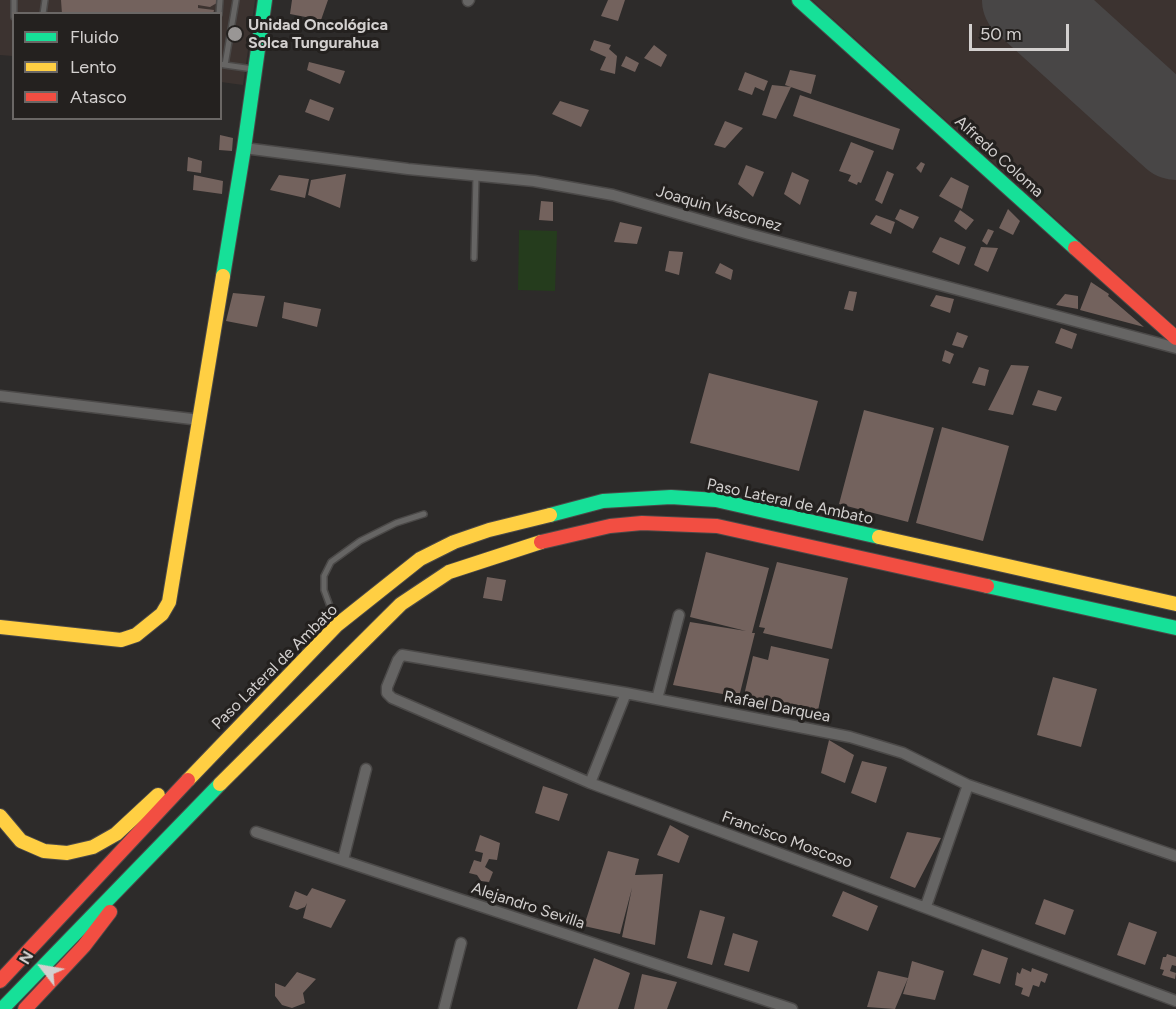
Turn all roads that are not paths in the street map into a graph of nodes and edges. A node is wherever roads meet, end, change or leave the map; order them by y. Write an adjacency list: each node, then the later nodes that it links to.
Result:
1 (236, 0): 4 (lane)
2 (265, 0): 5 (main road)
3 (799, 0): 9 (main road, Alfredo Coloma)
4 (223, 65): 5 (lane)
5 (256, 69): 6 (main road)
6 (244, 148): 7 (street, Joaquin Vásconez); 12 (main road)
7 (476, 176): 8 (lane); 10 (street, Joaquin Vásconez)
8 (474, 258)
9 (1176, 339)
10 (1176, 348)
11 (0, 396): 12 (street)
12 (200, 420): 19 (main road)
13 (424, 513): 18 (lane)
14 (1104, 587): 15 (main road, Paso Lateral de Ambato); 16 (main road); 18 (main road, Paso Lateral de Ambato)
15 (1176, 604)
16 (1098, 611): 20 (main road); 29 (main road)
17 (679, 615): 24 (street)
18 (337, 625): 22 (main road, Paso Lateral de Ambato)
19 (0, 627)
20 (1176, 628)
21 (626, 693): 23 (street, Rafael Darquea); 24 (street, Rafael Darquea); 26 (street)
22 (266, 696): 28 (main road); 35 (main road, Paso Lateral de Ambato)
23 (392, 698): 26 (street, Francisco Moscoso)
24 (657, 699): 27 (street, Rafael Darquea)
25 (366, 769): 32 (street)
26 (590, 783): 33 (street, Francisco Moscoso)
27 (968, 784): 31 (street, Rafael Darquea); 33 (street)
28 (0, 816)
29 (172, 831): 37 (main road); 38 (main road)
30 (256, 831): 32 (street, Alejandro Sevilla)
31 (1176, 856)
32 (344, 860): 40 (street, Alejandro Sevilla)
33 (926, 906): 36 (street, Francisco Moscoso)
34 (461, 943): 39 (street)
35 (0, 981)
36 (1176, 1001)
37 (2, 1009)
38 (24, 1009)
39 (444, 1009)
40 (792, 1009)

